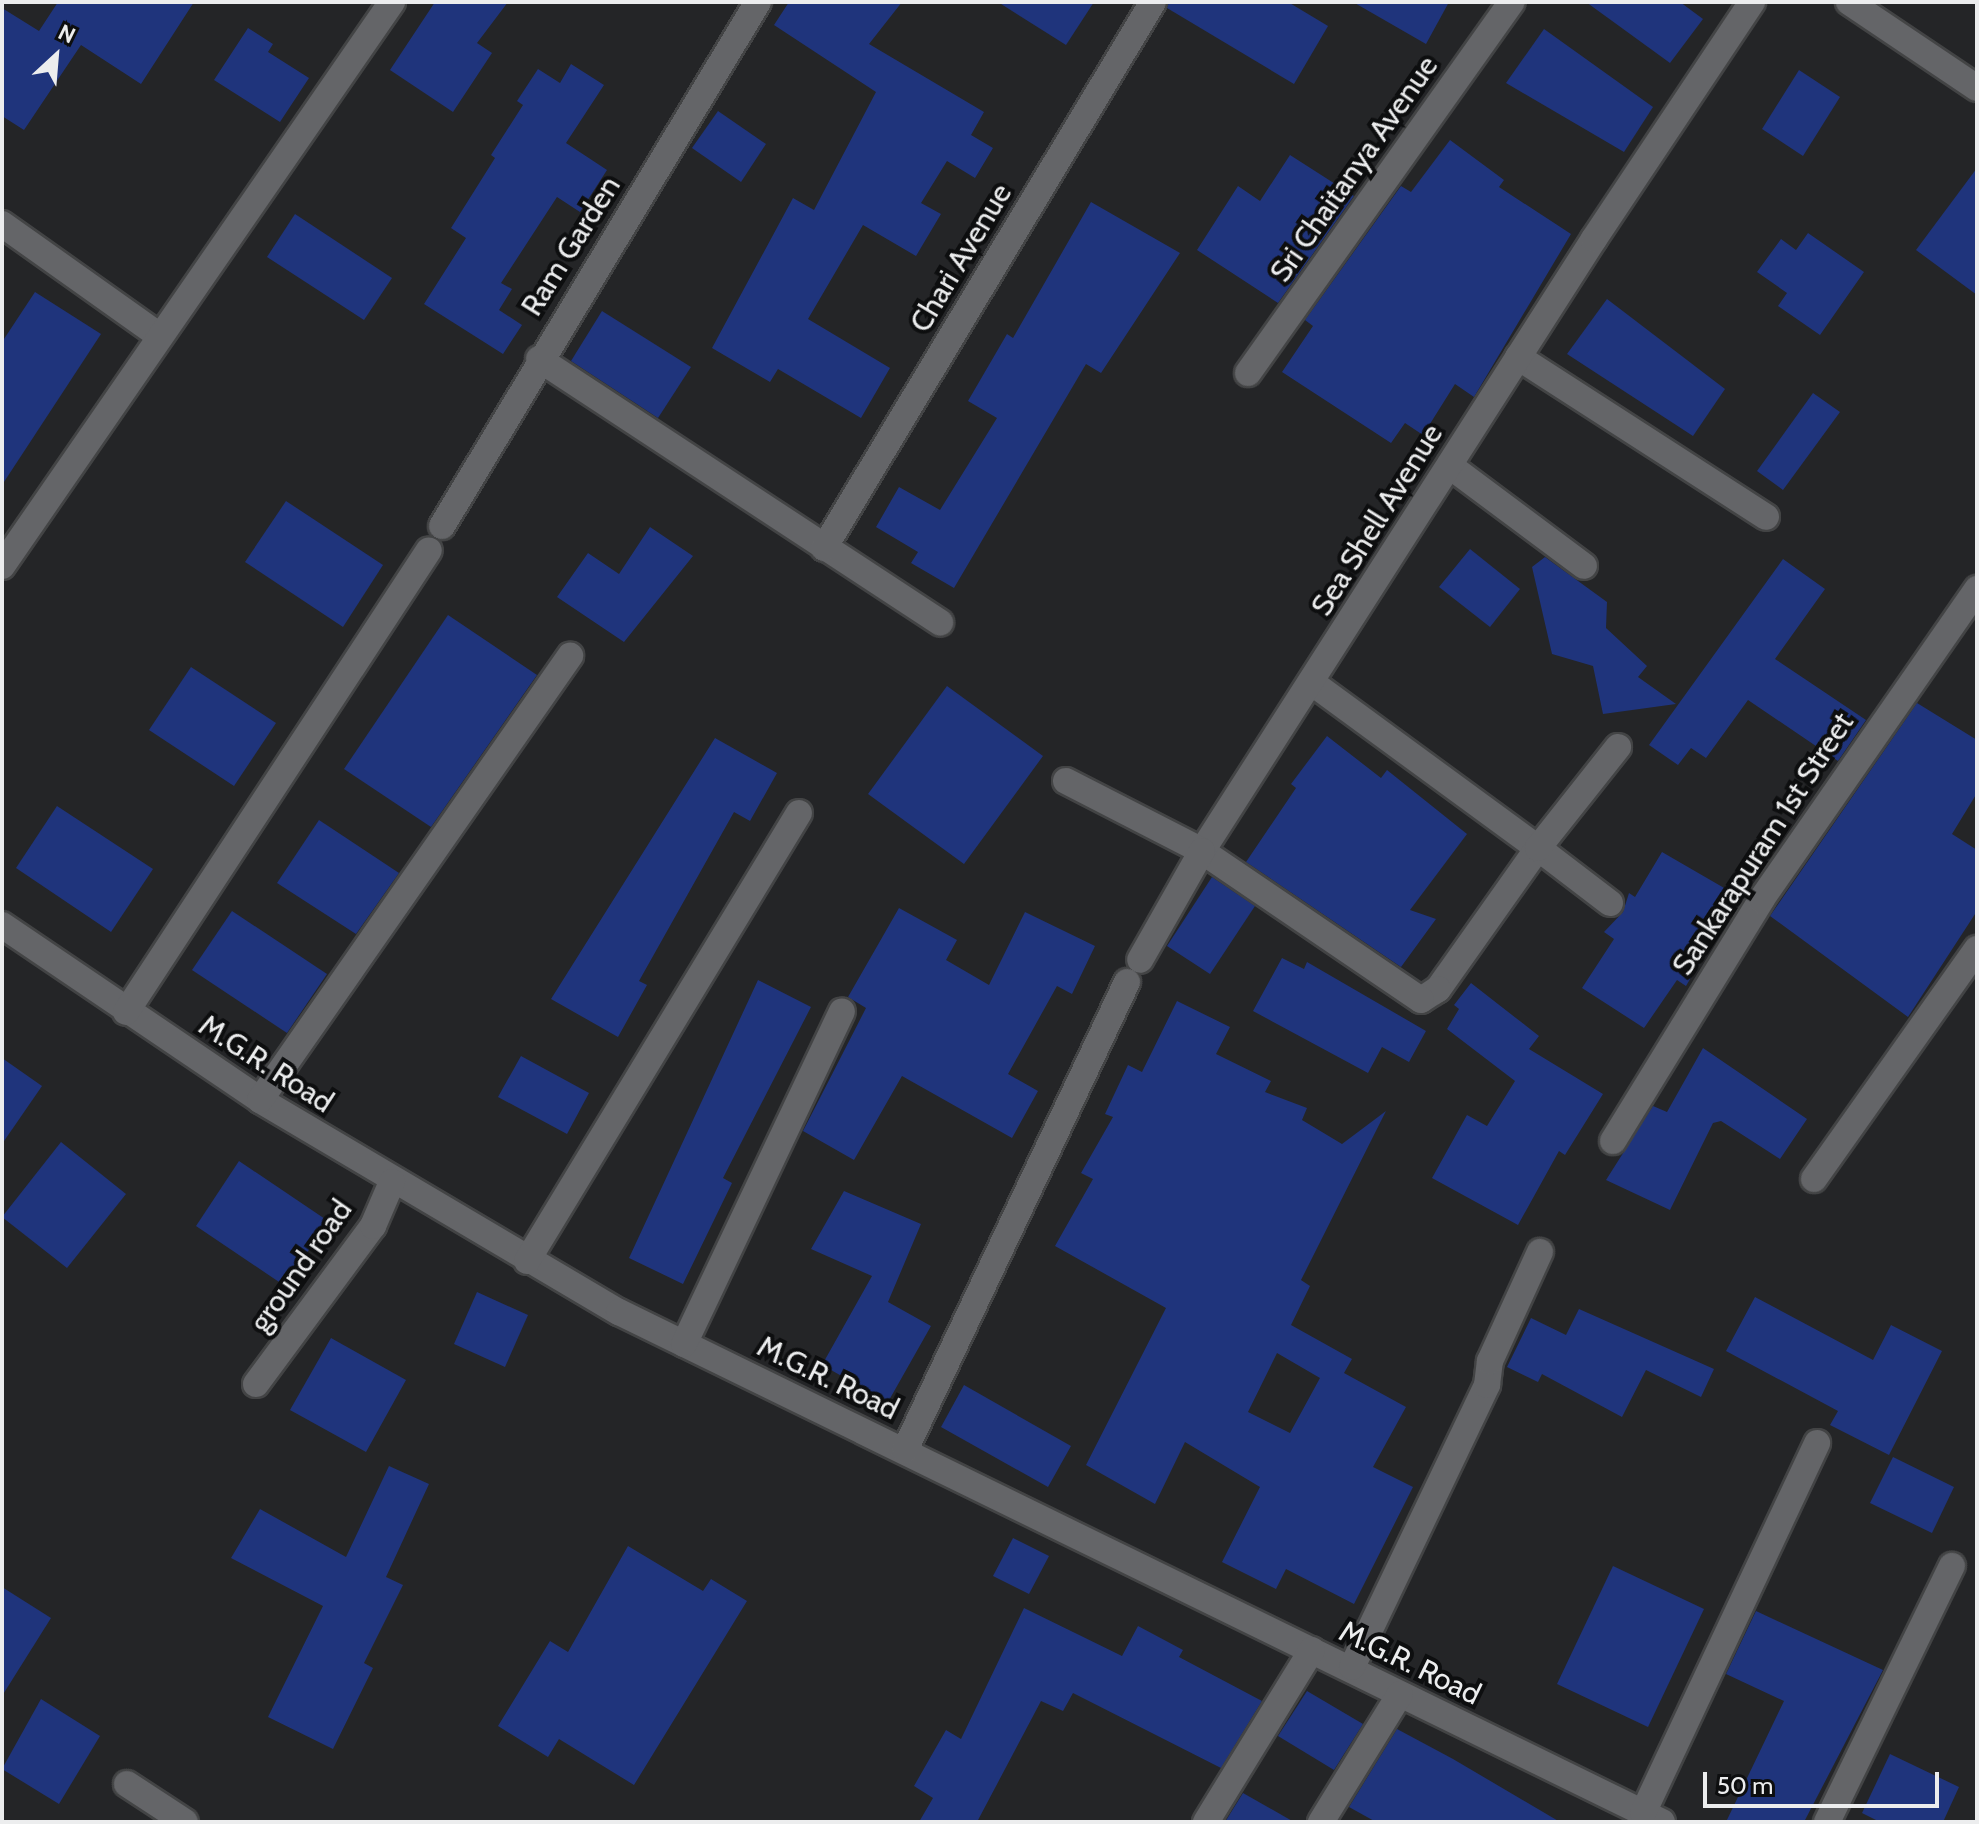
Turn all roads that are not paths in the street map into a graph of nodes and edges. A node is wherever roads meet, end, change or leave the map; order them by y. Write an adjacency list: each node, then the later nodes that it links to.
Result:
1 (392, 2): 9 (street)
2 (758, 2): 11 (street, Ram Garden)
3 (1153, 2): 16 (street, Chari Avenue)
4 (1512, 2): 12 (street, Sri Chaitanya Avenue)
5 (1752, 2): 10 (street, Sea Shell Avenue)
6 (1849, 2): 7 (street)
7 (1977, 88)
8 (2, 224): 9 (street)
9 (158, 335): 18 (street)
10 (1518, 357): 13 (street, Sea Shell Avenue); 14 (street)
11 (539, 359): 15 (street, Ram Garden); 16 (street)
12 (1248, 373)
13 (1450, 466): 19 (street); 23 (street, Sea Shell Avenue)
14 (1766, 517)
15 (442, 526)
16 (824, 548): 21 (street)
17 (429, 550): 32 (street)
18 (2, 566)
19 (1584, 566)
20 (1977, 589): 35 (street, Sankarapuram 1st Street)
21 (940, 622)
22 (570, 656): 34 (street)
23 (1311, 682): 27 (street); 28 (street, Sea Shell Avenue)
24 (1618, 747): 27 (street)
25 (1066, 781): 28 (street)
26 (799, 813): 39 (street)
27 (1538, 848): 28 (street); 29 (street)
28 (1202, 851): 43 (street, Sea Shell Avenue)
29 (1610, 903)
30 (2, 925): 32 (street, M.G.R. Road)
31 (1977, 949): 36 (street)
32 (126, 1012): 34 (street, M.G.R. Road)
33 (842, 1012): 40 (street)
34 (260, 1100): 37 (street, M.G.R. Road)
35 (1613, 1141)
36 (1814, 1179)
37 (392, 1182): 39 (street, M.G.R. Road); 41 (street, ground road)
38 (1540, 1252): 46 (street)
39 (527, 1261): 40 (street, M.G.R. Road)
40 (684, 1344): 43 (street, M.G.R. Road)
41 (256, 1384)
42 (1817, 1443): 49 (street)
43 (905, 1450): 45 (street, M.G.R. Road)
44 (1952, 1566): 53 (street)
45 (1312, 1650): 46 (street, M.G.R. Road); 51 (street)
46 (1352, 1667): 47 (street, M.G.R. Road)
47 (1400, 1694): 49 (street, M.G.R. Road); 52 (street)
48 (127, 1784): 50 (street)
49 (1653, 1818)
50 (185, 1822)
51 (1206, 1822)
52 (1321, 1822)
53 (1827, 1822)

